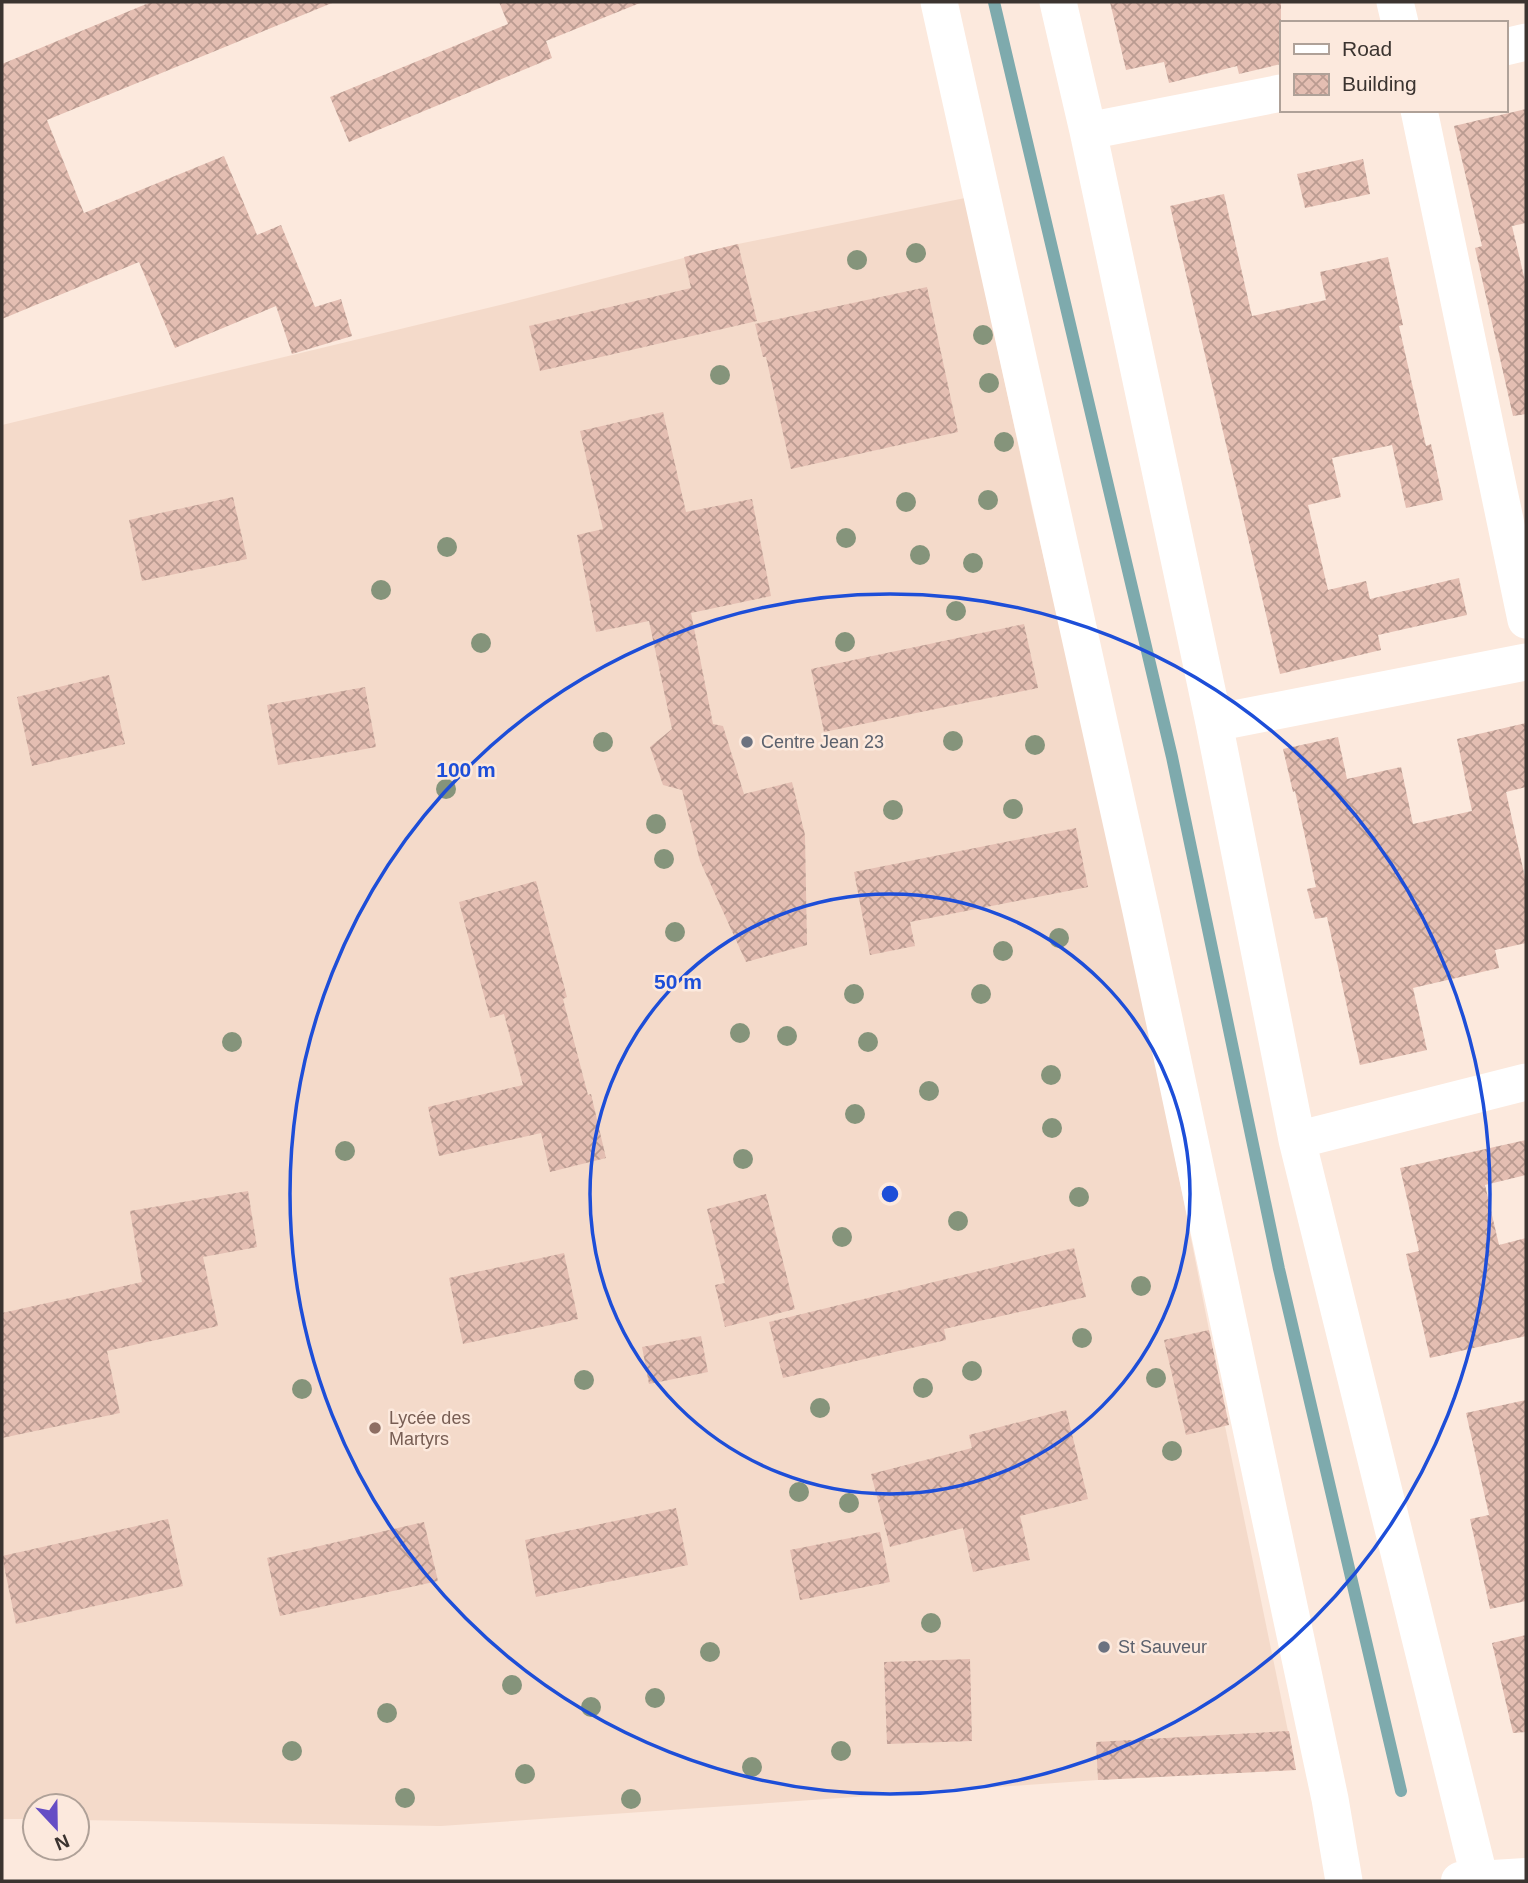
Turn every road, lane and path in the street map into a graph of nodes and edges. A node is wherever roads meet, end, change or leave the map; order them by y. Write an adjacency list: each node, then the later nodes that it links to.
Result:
1 (939, 2): 16 (street)
2 (1058, 2): 9 (street)
3 (1395, 2): 4 (street)
4 (1400, 21)
5 (1526, 42): 6 (street)
6 (1507, 47)
7 (1280, 93): 9 (street)
8 (1419, 112): 10 (street)
9 (1088, 131): 12 (street)
10 (1526, 620)
11 (1526, 662): 12 (street)
12 (1214, 723): 14 (street)
13 (1526, 1082): 14 (street)
14 (1297, 1140): 17 (street)
15 (1526, 1877): 17 (main road)
16 (1344, 1881)
17 (1470, 1881)

